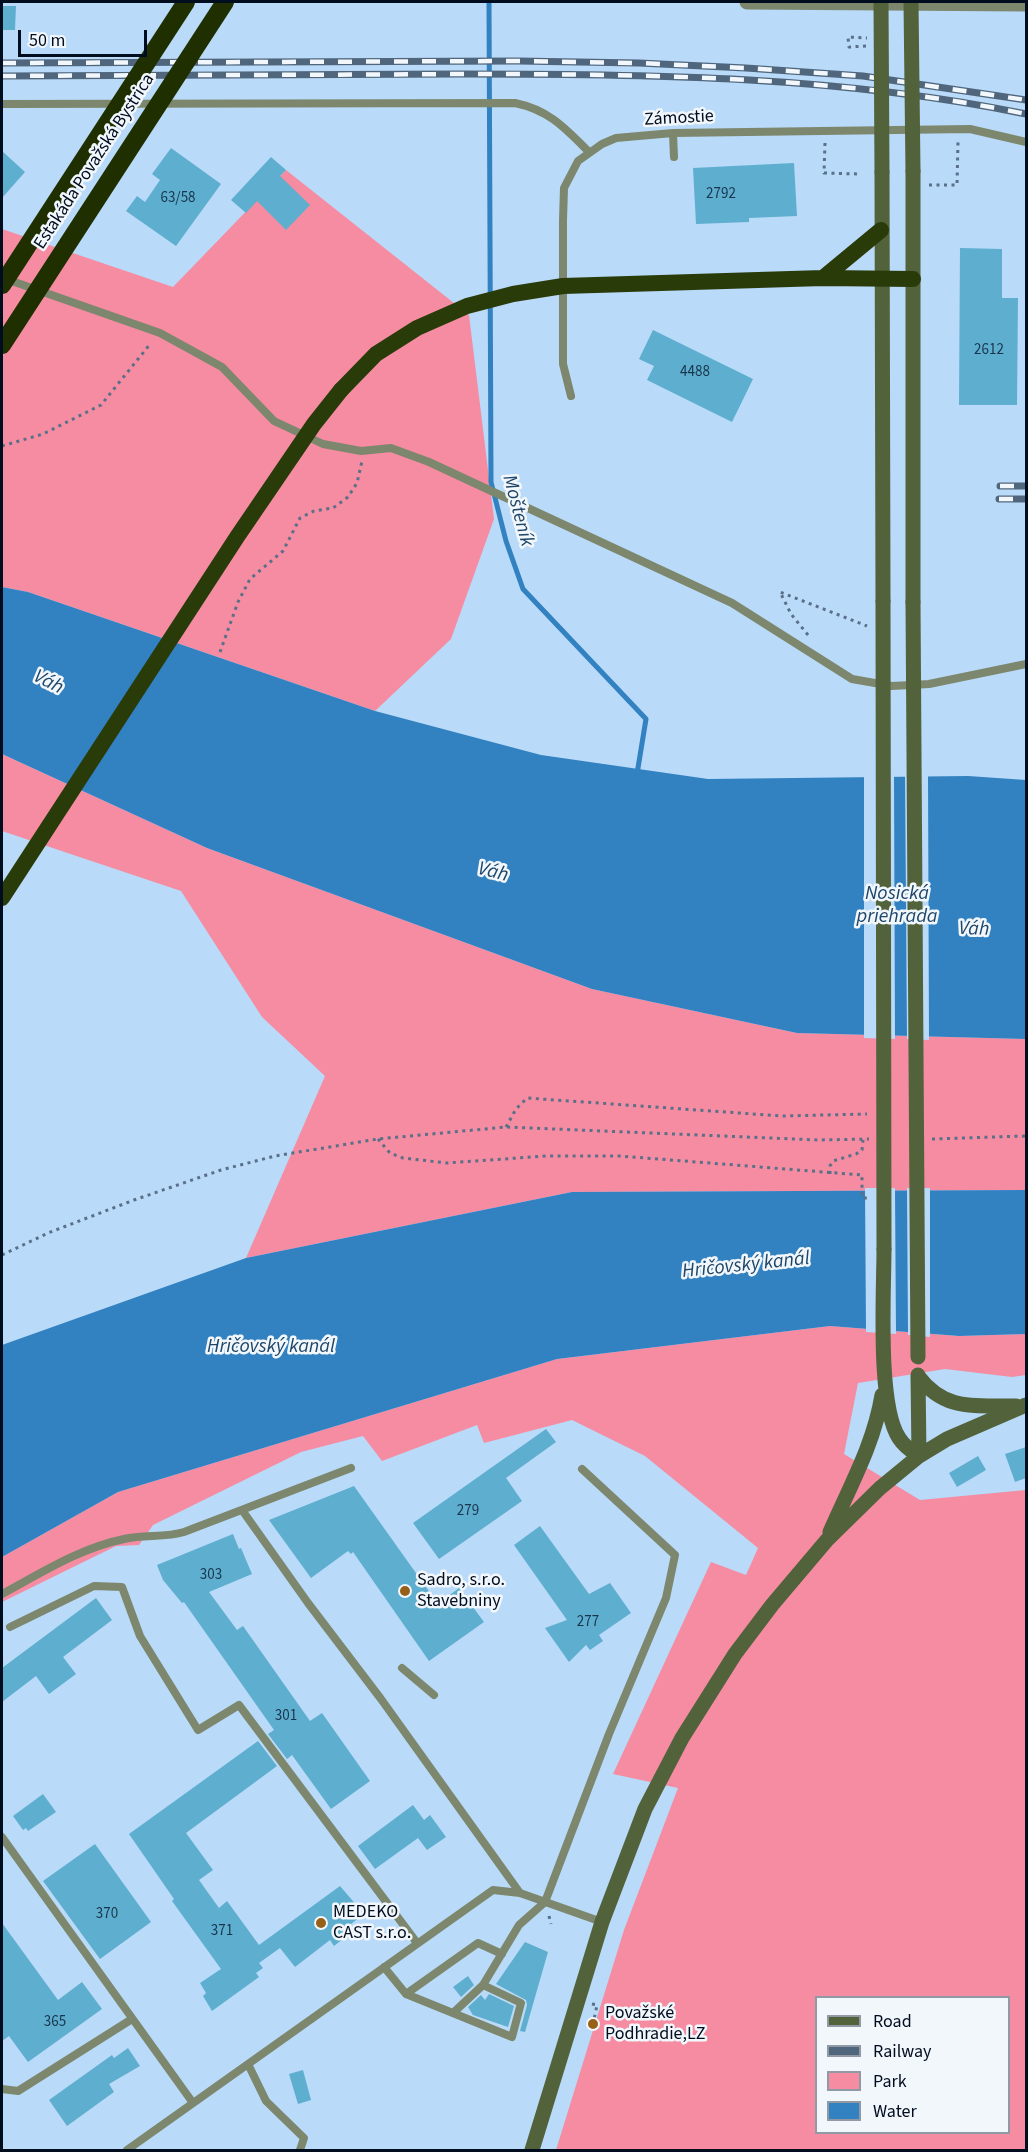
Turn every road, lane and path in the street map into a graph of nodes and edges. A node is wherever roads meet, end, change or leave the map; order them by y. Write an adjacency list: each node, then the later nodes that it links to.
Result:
1 (186, 2): 23 (highway, Estakáda Považská Bystrica, bridge)
2 (225, 2): 26 (highway, Estakáda Považská Bystrica, bridge)
3 (747, 2): 6 (street)
4 (881, 2): 18 (main road, bridge)
5 (911, 2): 22 (main road, bridge)
6 (1026, 4)
7 (865, 38): 8 (path)
8 (876, 46)
9 (2, 105): 14 (lane)
10 (673, 133): 13 (lane, Zámostie); 14 (lane, Zámostie); 15 (lane)
11 (958, 140): 17 (path)
12 (825, 142): 16 (path)
13 (1026, 142)
14 (589, 152): 24 (lane, Zámostie)
15 (674, 157)
16 (859, 174)
17 (927, 185)
18 (881, 230): 20 (highway); 21 (main road)
19 (2, 278): 25 (lane)
20 (823, 278): 21 (highway); 24 (highway)
21 (881, 279): 22 (highway); 46 (main road, bridge)
22 (914, 279): 45 (main road, bridge)
23 (2, 285)
24 (563, 286): 27 (lane, Zámostie); 34 (highway, bridge)
25 (160, 333): 28 (path); 29 (lane)
26 (2, 345)
27 (571, 396)
28 (2, 446)
29 (361, 451): 31 (path); 32 (lane)
30 (867, 626): 32 (path)
31 (220, 652)
32 (816, 656): 33 (lane)
33 (1026, 664)
34 (2, 898)
35 (869, 1114): 36 (path)
36 (506, 1127): 38 (path); 41 (path)
37 (1026, 1136): 40 (path)
38 (378, 1139): 42 (path); 44 (path)
39 (875, 1139): 41 (path)
40 (922, 1139)
41 (863, 1140): 42 (path)
42 (830, 1174): 43 (path)
43 (869, 1198)
44 (2, 1255)
45 (918, 1376): 47 (main road); 48 (main road)
46 (885, 1378): 48 (main road); 52 (main road)
47 (1024, 1406): 48 (main road)
48 (919, 1456): 52 (main road)
49 (351, 1468): 51 (lane)
50 (582, 1469): 59 (lane)
51 (242, 1510): 53 (lane); 58 (lane)
52 (827, 1540): 60 (main road)
53 (2, 1594)
54 (10, 1627): 61 (lane)
55 (402, 1668): 56 (lane)
56 (434, 1695)
57 (2, 1839): 67 (lane)
58 (520, 1893): 59 (lane); 61 (lane)
59 (545, 1902): 60 (lane); 62 (lane)
60 (602, 1922): 73 (main road)
61 (417, 1943): 63 (lane)
62 (502, 1954): 64 (lane); 65 (lane)
63 (384, 1967): 65 (lane); 68 (lane)
64 (483, 1985): 66 (lane); 66 (lane)
65 (406, 1994): 66 (lane)
66 (453, 2013)
67 (132, 2019): 69 (lane); 70 (lane)
68 (248, 2064): 70 (lane); 72 (lane)
69 (2, 2089)
70 (193, 2103): 71 (lane)
71 (127, 2151)
72 (300, 2151)
73 (532, 2151)

